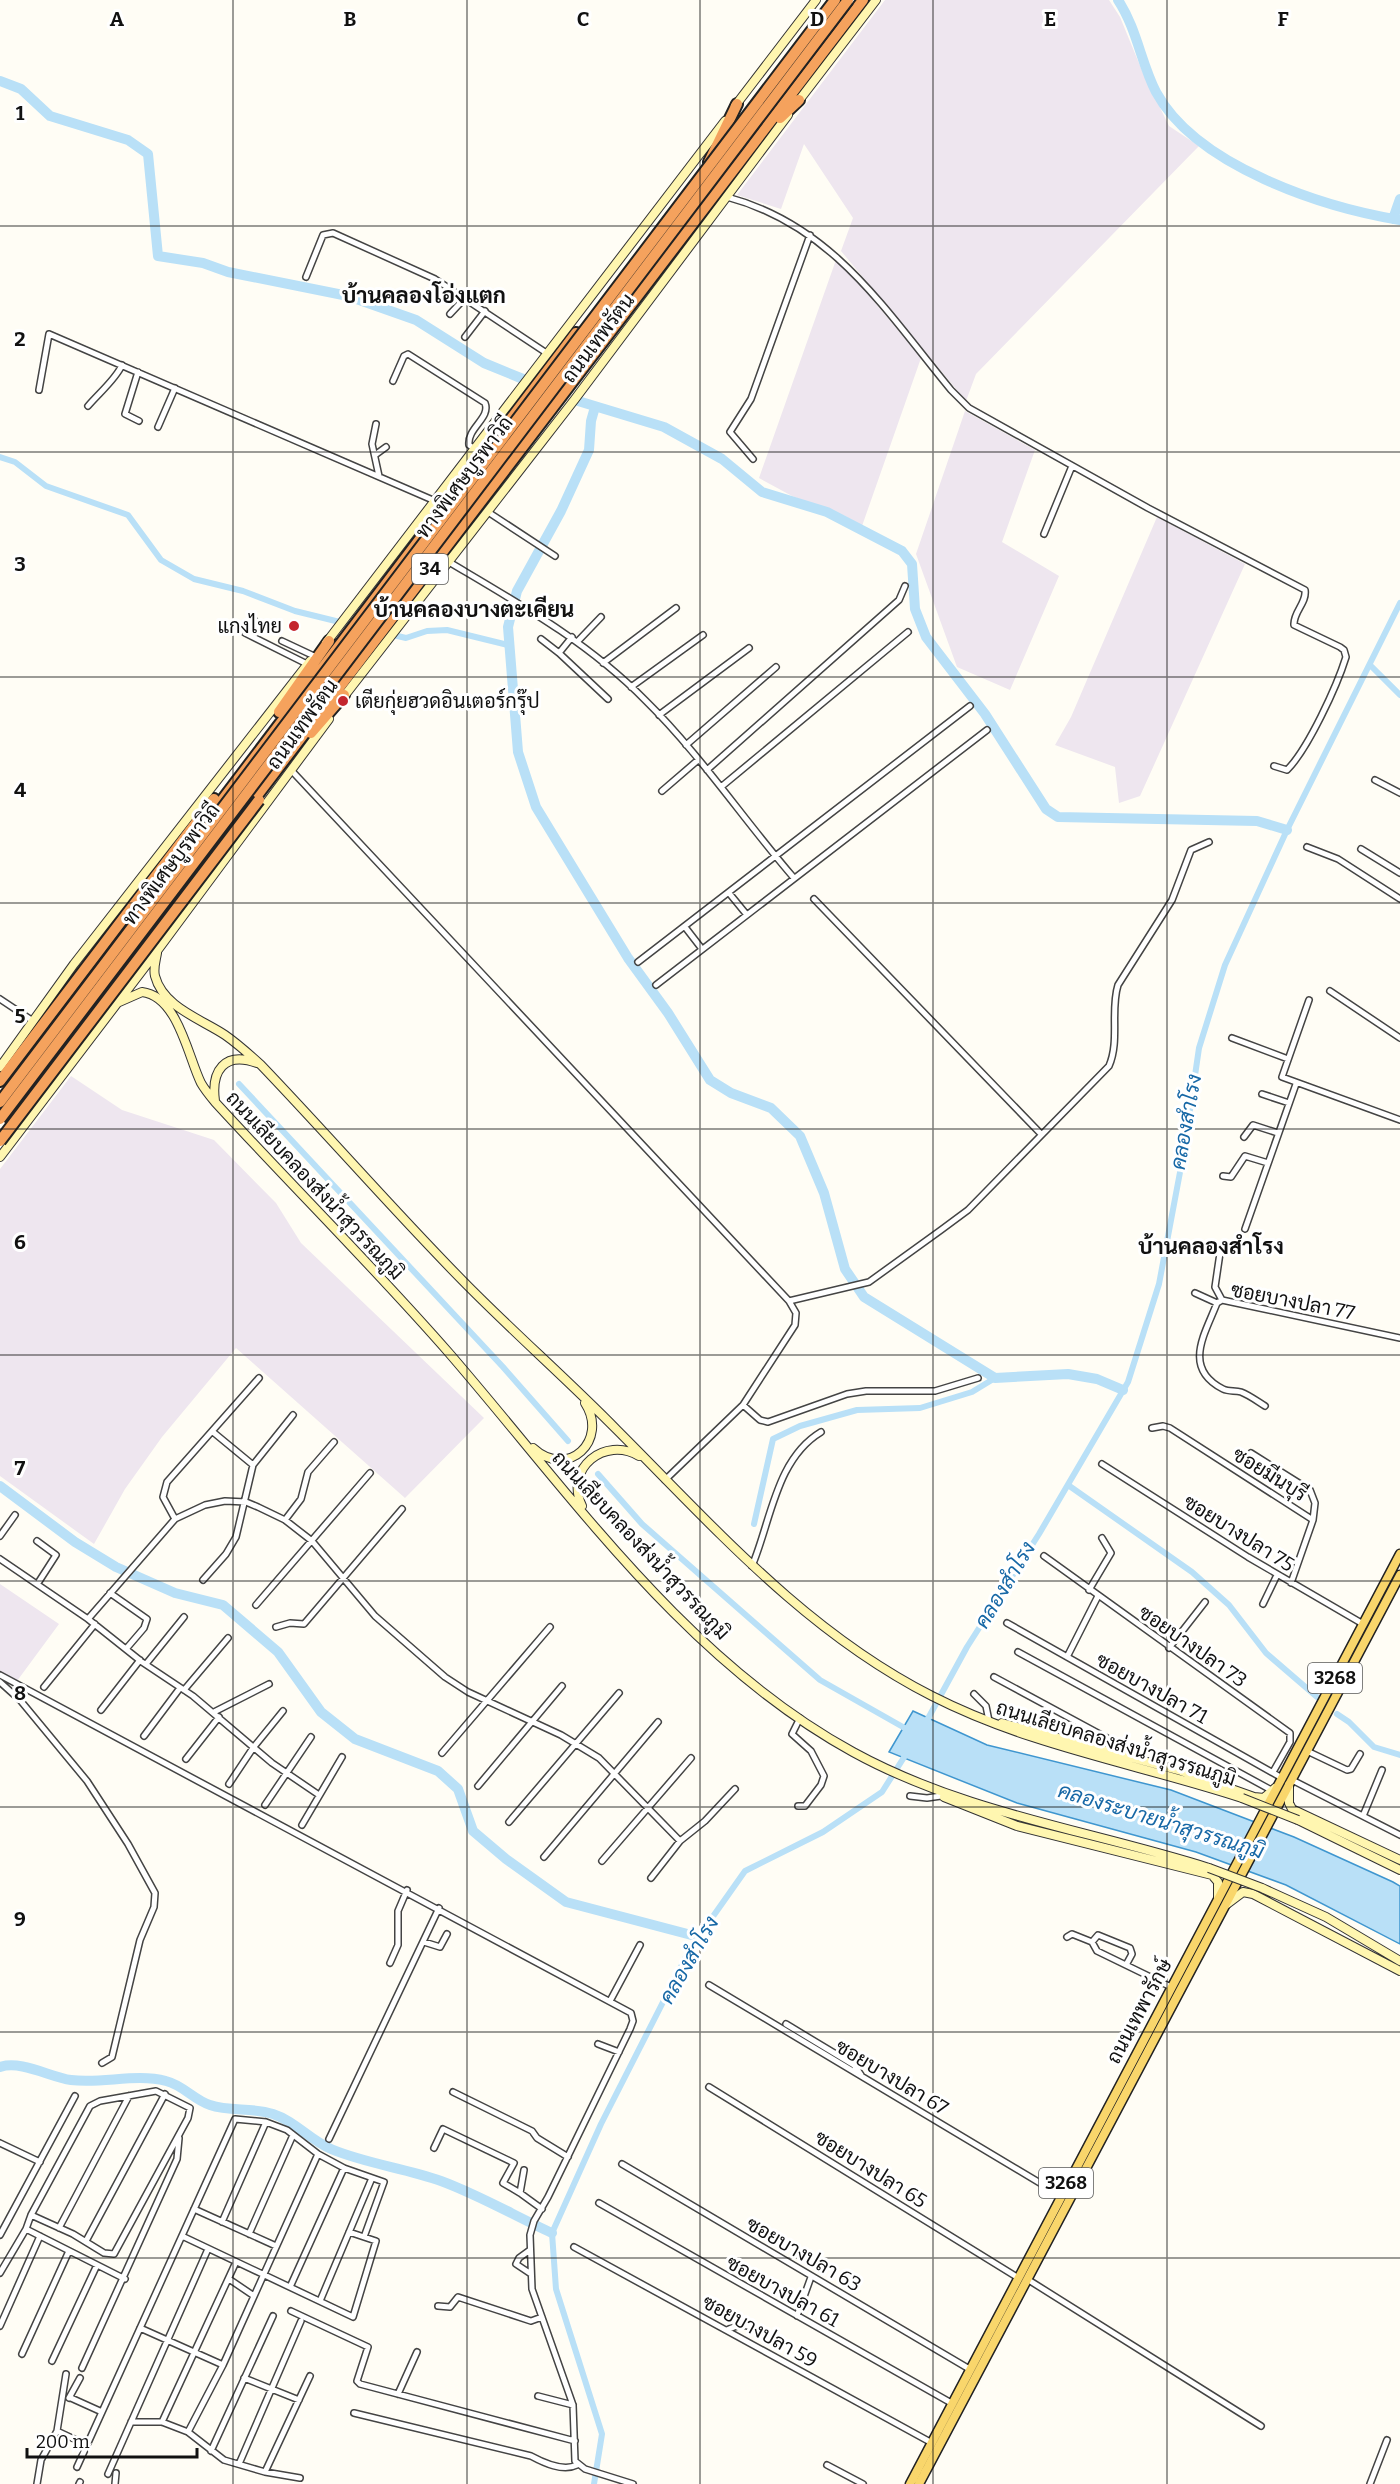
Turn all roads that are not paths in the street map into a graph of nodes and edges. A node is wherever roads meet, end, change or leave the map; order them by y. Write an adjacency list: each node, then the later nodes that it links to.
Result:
1 (816, 0): 8 (main road, ถนนเทพรัตน / 34)
2 (830, 0): 10 (highway, ถนนเทพรัตน / 34)
3 (835, 0): 102 (highway, ทางพิเศษบูรพาวิถี, bridge)
4 (848, 0): 105 (highway, ทางพิเศษบูรพาวิถี, bridge)
5 (863, 0): 9 (highway, ถนนเทพรัตน / 34)
6 (876, 0): 7 (main road, ถนนเทพรัตน / 34)
7 (799, 100): 9 (highway); 11 (main road, ถนนเทพรัตน / 34)
8 (737, 104): 10 (highway); 18 (main road, ถนนเทพรัตน / 34)
9 (750, 148): 83 (highway, ถนนเทพรัตน / 34)
10 (708, 162): 82 (highway, ถนนเทพรัตน / 34)
11 (727, 198): 12 (street); 35 (main road, ถนนเทพรัตน / 34)
12 (810, 235): 31 (street); 32 (street)
13 (306, 277): 14 (street)
14 (465, 298): 15 (street); 16 (street)
15 (485, 311): 17 (street); 18 (street)
16 (450, 314)
17 (465, 337)
18 (548, 354): 29 (main road, ถนนเทพรัตน / 34)
19 (122, 365): 20 (street); 23 (street); 24 (street)
20 (138, 372): 22 (street); 25 (street)
21 (393, 381): 29 (street)
22 (175, 388): 27 (street); 33 (street)
23 (39, 390)
24 (88, 406)
25 (139, 421)
26 (376, 424): 30 (street)
27 (158, 427)
28 (386, 447): 30 (street)
29 (475, 449): 34 (main road, ถนนเทพรัตน / 34)
30 (375, 455): 33 (street)
31 (753, 459)
32 (1072, 466): 36 (street); 64 (street)
33 (379, 476): 34 (street)
34 (435, 501): 48 (main road, ถนนเทพรัตน / 34)
35 (488, 512): 37 (street); 38 (main road, ถนนเทพรัตน / 34)
36 (1044, 534)
37 (555, 556)
38 (449, 562): 45 (street); 57 (main road, ถนนเทพรัตน / 34)
39 (905, 586): 66 (street)
40 (676, 608): 53 (street)
41 (601, 617): 49 (street)
42 (255, 621): 54 (street)
43 (909, 632): 68 (street)
44 (703, 635): 56 (street)
45 (572, 637): 49 (street); 51 (street)
46 (541, 639): 51 (street)
47 (282, 641): 52 (street)
48 (329, 641): 52 (main road, ถนนเทพรัตน / 34); 98 (highway)
49 (578, 641): 53 (street)
50 (749, 648): 60 (street)
51 (559, 653): 58 (street)
52 (314, 656): 54 (main road, ถนนเทพรัตน / 34)
53 (603, 663): 56 (street)
54 (307, 664): 92 (main road, ถนนเทพรัตน / 34)
55 (776, 667): 62 (street)
56 (631, 687): 60 (street)
57 (344, 695): 65 (main road, ถนนเทพรัตน / 34); 110 (highway, bridge)
58 (608, 699)
59 (970, 706): 74 (street)
60 (659, 715): 62 (street)
61 (987, 729): 76 (street)
62 (686, 745): 63 (street)
63 (698, 760): 66 (street); 69 (street)
64 (1274, 766)
65 (291, 770): 85 (main road, ถนนเทพรัตน / 34); 117 (street)
66 (707, 770): 68 (street)
67 (1375, 780): 70 (street)
68 (721, 788): 74 (street)
69 (662, 790)
70 (1400, 793)
71 (1209, 842): 108 (street)
72 (1306, 847): 79 (street)
73 (1361, 849): 75 (street)
74 (776, 857): 76 (street); 77 (street)
75 (1400, 873)
76 (794, 878): 80 (street)
77 (729, 893): 80 (street); 81 (street)
78 (814, 899): 108 (street)
79 (1400, 899)
80 (747, 915): 84 (street)
81 (685, 927): 84 (street); 86 (street)
82 (125, 930): 83 (highway); 101 (highway, ถนนเทพรัตน / 34)
83 (146, 946): 110 (highway, ถนนเทพรัตน / 34)
84 (702, 949): 87 (street)
85 (157, 951): 91 (main road, ถนนเทพรัตน / 34); 96 (main road, ถนนเลียบคลองส่งน้ำสุวรรณภูมิ)
86 (638, 962)
87 (656, 985)
88 (1330, 991): 94 (street)
89 (0, 999): 92 (street)
90 (1309, 1000): 95 (street)
91 (117, 1003): 103 (main road, ถนนเลียบคลองส่งน้ำสุวรรณภูมิ); 111 (main road, ถนนเทพรัตน / 34)
92 (33, 1021): 97 (main road, ถนนเทพรัตน / 34)
93 (1232, 1038): 95 (street)
94 (1400, 1038)
95 (1288, 1059): 99 (street)
96 (261, 1065): 103 (main road); 122 (main road, ถนนเลียบคลองส่งน้ำสุวรรณภูมิ)
97 (0, 1067)
98 (0, 1081)
99 (1296, 1084): 104 (street); 106 (street)
100 (1262, 1094): 104 (street)
101 (0, 1096)
102 (0, 1102)
103 (215, 1102): 126 (main road, ถนนเลียบคลองส่งน้ำสุวรรณภูมิ)
104 (1289, 1102): 107 (street)
105 (0, 1119)
106 (1400, 1120)
107 (1278, 1133): 109 (street); 112 (street)
108 (1041, 1134): 117 (street)
109 (1244, 1137)
110 (0, 1140)
111 (0, 1157)
112 (1268, 1163): 113 (street); 114 (street)
113 (1223, 1176)
114 (1245, 1229)
115 (1210, 1247): 118 (street)
116 (1195, 1293): 118 (street)
117 (789, 1300): 123 (street)
118 (1219, 1302): 119 (street, ซอยบางปลา 77); 124 (street, ซอยบางปลา 77)
119 (1400, 1338)
120 (259, 1378): 128 (street)
121 (978, 1378): 123 (street)
122 (578, 1391): 126 (main road); 132 (main road, ถนนเลียบคลองส่งน้ำสุวรรณภูมิ)
123 (743, 1405): 136 (street)
124 (1265, 1406)
125 (293, 1415): 134 (street)
126 (507, 1422): 140 (main road, ถนนเลียบคลองส่งน้ำสุวรรณภูมิ)
127 (1152, 1428): 143 (street, ซอยมีนบุรี)
128 (213, 1432): 134 (street); 141 (street)
129 (821, 1432): 151 (street)
130 (334, 1442): 142 (street)
131 (1251, 1453): 143 (street)
132 (649, 1462): 136 (main road, ถนนเลียบคลองส่งน้ำสุวรรณภูมิ); 140 (main road)
133 (1102, 1464): 152 (street, ซอยบางปลา 75)
134 (253, 1465): 137 (street)
135 (370, 1473): 147 (street)
136 (666, 1480): 151 (main road, ถนนเลียบคลองส่งน้ำสุวรรณภูมิ)
137 (246, 1502): 141 (street); 142 (street); 155 (street)
138 (402, 1509): 154 (street)
139 (15, 1515): 144 (street)
140 (588, 1518): 192 (main road, ถนนเลียบคลองส่งน้ำสุวรรณภูมิ)
141 (175, 1519): 159 (street)
142 (285, 1520): 147 (street)
143 (1313, 1520): 157 (street, ซอยมีนบุรี)
144 (0, 1536)
145 (1102, 1538): 158 (street)
146 (37, 1541): 156 (street)
147 (312, 1541): 154 (street); 163 (street)
148 (1400, 1554): 168 (main road, ถนนเทพารักษ์ / 3268)
149 (1044, 1556): 158 (street, ซอยบางปลา 73)
150 (0, 1559): 156 (street)
151 (752, 1566): 193 (main road, ถนนเลียบคลองส่งน้ำสุวรรณภูมิ)
152 (1277, 1575): 157 (street, ซอยบางปลา 75); 162 (street)
153 (1400, 1575): 200 (main road, ถนนเทพารักษ์ / 3268)
154 (344, 1576): 169 (street); 187 (street)
155 (203, 1580)
156 (38, 1583): 165 (street)
157 (1291, 1583): 168 (street, ซอยบางปลา 75)
158 (1089, 1590): 160 (street, ซอยบางปลา 73)
159 (110, 1593): 165 (street); 173 (street)
160 (1098, 1596): 172 (street, ซอยบางปลา 73); 175 (street)
161 (1205, 1602): 172 (street)
162 (1263, 1604)
163 (256, 1605)
164 (184, 1617): 177 (street)
165 (88, 1619): 167 (street)
166 (1007, 1623): 175 (street, ซอยบางปลา 71)
167 (95, 1624): 173 (street); 183 (street)
168 (1363, 1624): 211 (main road, ถนนเทพารักษ์ / 3268)
169 (276, 1627)
170 (550, 1627): 187 (street)
171 (228, 1638): 184 (street)
172 (1169, 1648): 210 (street, ซอยบางปลา 73)
173 (126, 1649): 176 (street)
174 (1018, 1652): 216 (street)
175 (1067, 1657): 210 (street, ซอยบางปลา 71)
176 (140, 1660): 177 (street); 188 (street)
177 (146, 1664): 184 (street)
178 (0, 1676): 233 (street)
179 (994, 1677): 202 (street)
180 (0, 1682): 251 (street)
181 (269, 1684): 190 (street)
182 (562, 1686): 194 (street)
183 (44, 1687)
184 (182, 1689): 190 (street); 196 (street)
185 (619, 1694): 198 (street)
186 (974, 1694): 193 (street)
187 (488, 1701): 194 (street); 201 (street)
188 (101, 1710)
189 (283, 1711): 199 (street)
190 (214, 1712): 191 (street)
191 (219, 1718): 199 (street); 206 (street)
192 (800, 1718): 215 (main road, ถนนเลียบคลองส่งน้ำสุวรรณภูมิ); 221 (street)
193 (983, 1720): 202 (main road); 231 (main road, ถนนเลียบคลองส่งน้ำสุวรรณภูมิ, bridge)
194 (533, 1721): 198 (street); 213 (street)
195 (658, 1722): 208 (street)
196 (144, 1736)
197 (311, 1737): 209 (street)
198 (577, 1743): 208 (street); 224 (street)
199 (253, 1748): 209 (street); 212 (street)
200 (1307, 1751): 203 (street); 211 (main road, ถนนเทพารักษ์ / 3268)
201 (442, 1753)
202 (1112, 1753): 216 (main road)
203 (1360, 1754)
204 (342, 1757): 217 (street)
205 (691, 1758): 222 (street)
206 (186, 1759)
207 (1382, 1770): 223 (street)
208 (615, 1772): 222 (street); 228 (street)
209 (287, 1773): 217 (street); 220 (street)
210 (1273, 1773): 211 (street, ซอยบางปลา 71)
211 (1286, 1781): 216 (main road); 223 (street, ซอยบางปลา 71); 229 (main road); 234 (main road, ถนนเทพารักษ์ / 3268, bridge); 234 (main road, ถนนเทพารักษ์ / 3268, bridge)
212 (229, 1784)
213 (478, 1786)
214 (735, 1789): 227 (street)
215 (931, 1789): 218 (main road); 241 (main road, ถนนเลียบคลองส่งน้ำสุวรรณภูมิ, bridge)
216 (1272, 1791)
217 (319, 1795): 225 (street)
218 (941, 1796): 219 (street); 234 (main road)
219 (910, 1797)
220 (265, 1805)
221 (798, 1806)
222 (647, 1808): 227 (street); 230 (street)
223 (1363, 1816): 226 (street, ซอยบางปลา 71)
224 (509, 1822)
225 (302, 1825)
226 (1400, 1834)
227 (680, 1841): 232 (street)
228 (544, 1857)
229 (1400, 1860)
230 (602, 1861)
231 (1400, 1870)
232 (651, 1878)
233 (407, 1890): 235 (street); 242 (street)
234 (1223, 1902): 244 (main road); 246 (main road, ถนนเทพารักษ์ / 3268); 298 (main road, ถนนเทพารักษ์ / 3268)
235 (439, 1908): 238 (street); 247 (street)
236 (447, 1934): 238 (street)
237 (1067, 1937): 239 (street)
238 (424, 1942): 261 (street)
239 (1092, 1942): 243 (street); 243 (street)
240 (640, 1945): 247 (street)
241 (1400, 1961)
242 (390, 1963)
243 (1126, 1965): 246 (street)
244 (1400, 1971)
245 (709, 1985): 252 (street, ซอยบางปลา 67)
246 (1171, 1987): 272 (main road, ถนนเทพารักษ์ / 3268)
247 (610, 2001): 250 (street)
248 (786, 2024): 252 (street)
249 (598, 2044): 250 (street)
250 (619, 2052): 265 (street)
251 (102, 2063)
252 (861, 2076): 272 (street, ซอยบางปลา 67)
253 (709, 2087): 298 (street, ซอยบางปลา 65)
254 (453, 2092): 265 (street)
255 (165, 2094): 257 (street); 260 (street); 286 (street)
256 (75, 2096): 266 (street)
257 (129, 2096): 276 (street); 278 (street)
258 (266, 2122): 259 (street); 274 (street); 277 (street)
259 (293, 2135): 264 (street); 281 (street)
260 (178, 2137): 286 (street); 299 (street)
261 (329, 2139)
262 (0, 2143): 266 (street)
263 (434, 2148): 271 (street)
264 (318, 2154): 268 (street); 287 (street)
265 (568, 2157): 275 (street)
266 (40, 2162): 282 (street)
267 (622, 2164): 297 (street, ซอยบางปลา 63)
268 (344, 2168): 270 (street); 301 (street)
269 (524, 2169): 271 (street)
270 (372, 2178): 280 (street); 285 (street)
271 (520, 2193): 275 (street)
272 (1060, 2195): 298 (main road, ถนนเทพารักษ์ / 3268)
273 (599, 2203): 307 (street, ซอยบางปลา 61)
274 (194, 2209): 277 (street); 284 (street)
275 (542, 2209): 290 (street)
276 (31, 2215): 278 (street); 279 (street)
277 (222, 2222): 281 (street)
278 (59, 2228): 286 (street)
279 (26, 2229): 283 (street); 294 (street)
280 (349, 2232): 285 (street); 303 (street)
281 (249, 2234): 287 (street)
282 (0, 2235)
283 (40, 2236): 291 (street); 310 (street)
284 (182, 2236): 289 (street); 311 (street)
285 (364, 2237): 303 (street)
286 (86, 2241)
287 (276, 2246): 296 (street)
288 (573, 2247): 312 (street, ซอยบางปลา 59)
289 (208, 2249): 292 (street); 314 (street)
290 (530, 2250): 295 (street); 295 (street)
291 (69, 2251): 293 (street); 317 (street)
292 (236, 2262): 296 (street); 300 (street)
293 (97, 2265): 299 (street); 318 (street)
294 (0, 2273)
295 (531, 2274): 308 (street)
296 (264, 2275): 301 (street); 302 (street)
297 (811, 2277): 307 (street); 321 (street, ซอยบางปลา 63)
298 (1022, 2278): 321 (main road, ถนนเทพารักษ์ / 3268); 333 (main road, ถนนเทพารักษ์ / 3268); 338 (street, ซอยบางปลา 65)
299 (125, 2279): 320 (street)
300 (229, 2279): 302 (street); 316 (street)
301 (290, 2287): 303 (street)
302 (254, 2296): 319 (street)
303 (320, 2301)
304 (438, 2306): 308 (street)
305 (291, 2311): 327 (street)
306 (273, 2316): 325 (street)
307 (797, 2316): 333 (street, ซอยบางปลา 61)
308 (542, 2317): 332 (street)
309 (301, 2321): 326 (street)
310 (0, 2326)
311 (140, 2328): 314 (street); 334 (street)
312 (727, 2330): 313 (street); 343 (street, ซอยบางปลา 59)
313 (763, 2334)
314 (167, 2340): 316 (street); 336 (street)
315 (417, 2352): 327 (street)
316 (196, 2353): 319 (street); 337 (street)
317 (22, 2354)
318 (52, 2361)
319 (223, 2365): 340 (street)
320 (82, 2368)
321 (971, 2370): 333 (main road, ถนนเทพารักษ์ / 3268)
322 (66, 2374): 331 (street)
323 (310, 2376): 330 (street)
324 (80, 2378): 329 (street)
325 (244, 2378): 326 (street); 345 (street)
326 (271, 2389): 330 (street); 346 (street)
327 (398, 2394): 342 (street)
328 (538, 2396): 332 (street)
329 (70, 2398): 331 (street); 334 (street)
330 (298, 2400): 350 (street)
331 (62, 2401): 339 (street)
332 (573, 2405): 342 (street)
333 (956, 2406): 343 (main road, ถนนเทพารักษ์ / 3268); 359 (main road, ถนนเทพารักษ์ / 3268)
334 (102, 2412): 344 (street)
335 (354, 2414): 347 (street)
336 (131, 2422): 337 (street); 352 (street)
337 (162, 2422): 340 (street)
338 (1261, 2426)
339 (57, 2431): 344 (street); 354 (street)
340 (188, 2432): 345 (street)
341 (1387, 2440): 360 (street)
342 (575, 2441): 347 (street)
343 (932, 2443): 358 (main road, ถนนเทพารักษ์ / 3268)
344 (87, 2445): 349 (street)
345 (211, 2451): 346 (street)
346 (239, 2464): 350 (street)
347 (577, 2465): 356 (street)
348 (827, 2465): 357 (street)
349 (77, 2467)
350 (265, 2472): 353 (street)
351 (116, 2473): 355 (street)
352 (108, 2474)
353 (300, 2478)
354 (37, 2484)
355 (115, 2484)
356 (633, 2484)
357 (863, 2484)
358 (909, 2484)
359 (919, 2484)
360 (1370, 2484)

